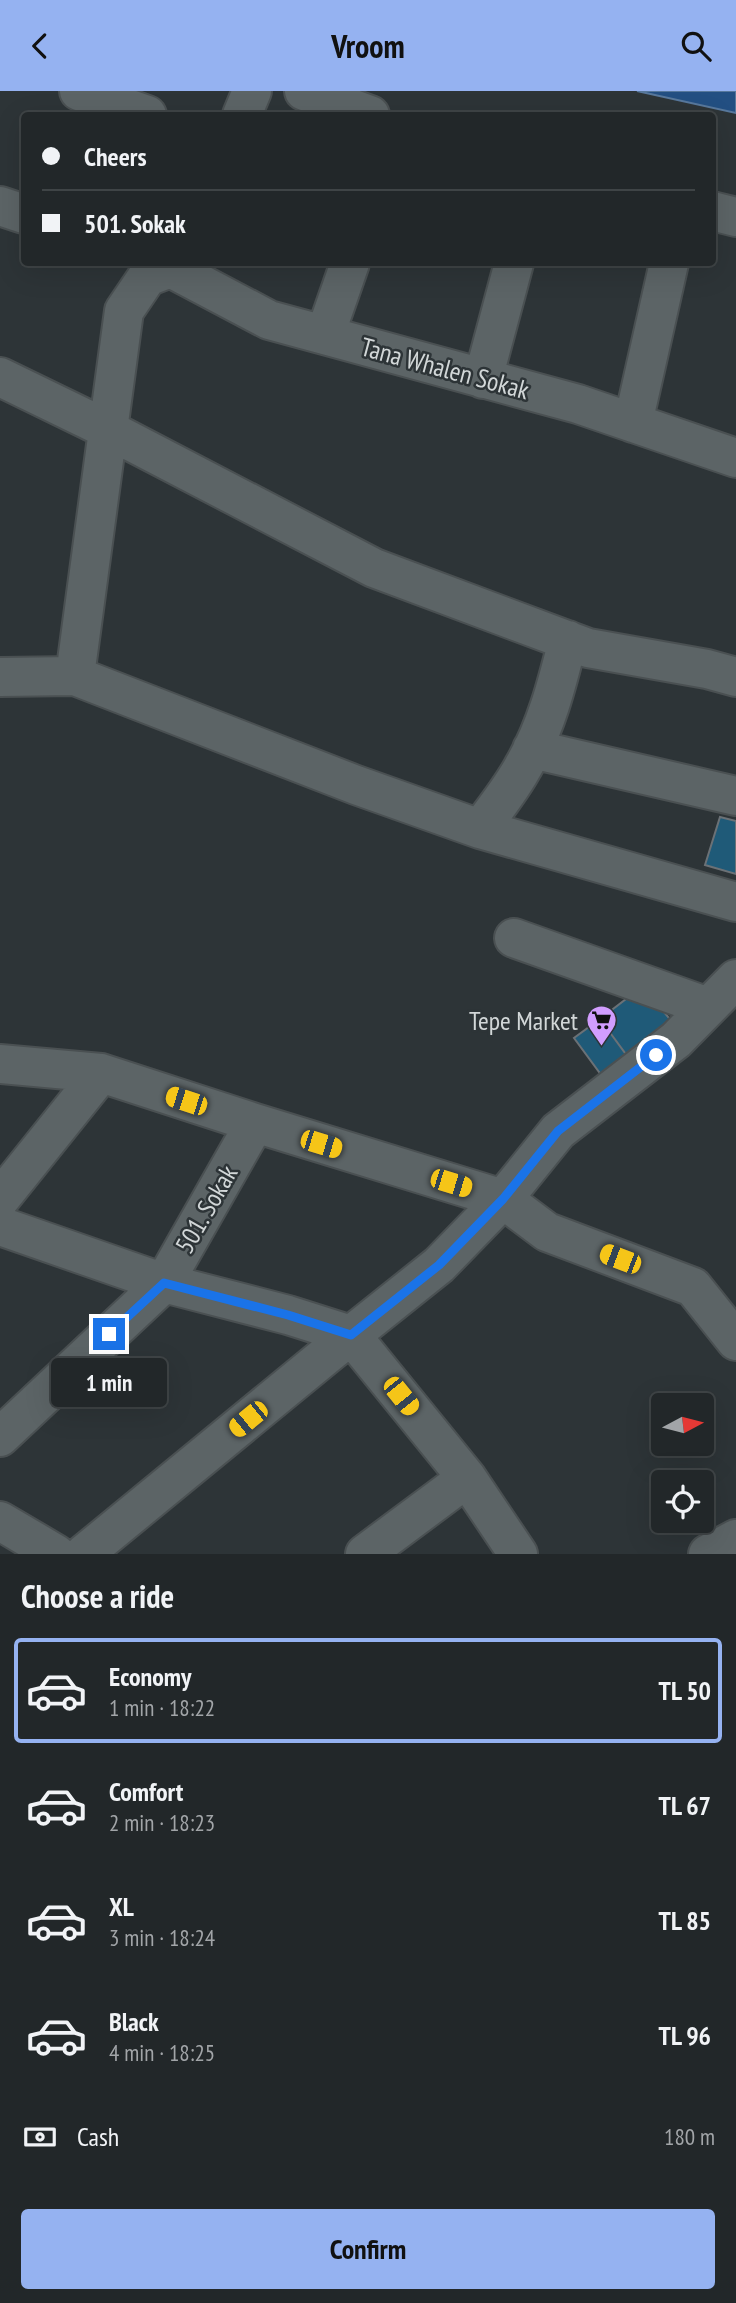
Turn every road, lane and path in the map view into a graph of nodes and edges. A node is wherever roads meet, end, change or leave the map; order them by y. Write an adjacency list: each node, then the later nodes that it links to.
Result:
1 (79, 91): 3 (street)
2 (304, 91): 4 (street)
3 (138, 112)
4 (362, 112)
5 (0, 206): 7 (street)
6 (716, 212): 8 (street)
7 (21, 213)
8 (736, 217)
9 (166, 266): 18 (street)
10 (174, 266): 14 (street, Tana Whalen Sokak)
11 (349, 266): 14 (street)
12 (513, 266): 16 (street)
13 (668, 266): 17 (street)
14 (325, 335): 16 (street, Tana Whalen Sokak)
15 (0, 377): 18 (street)
16 (483, 379): 17 (street, Tana Whalen Sokak)
17 (633, 423): 19 (street, Tana Whalen Sokak)
18 (107, 429): 20 (street); 21 (street)
19 (736, 458)
20 (568, 640): 23 (street); 24 (street)
21 (75, 676): 22 (street); 26 (street)
22 (0, 677)
23 (736, 677)
24 (532, 750): 25 (street); 26 (street)
25 (736, 796)
26 (480, 829): 27 (street)
27 (736, 902)
28 (514, 938): 30 (street)
29 (736, 979): 30 (street)
30 (708, 1007): 35 (street)
31 (0, 1064): 32 (street)
32 (101, 1073): 33 (street); 34 (street)
33 (255, 1123): 35 (street); 37 (street, 501. Sokak)
34 (0, 1199)
35 (503, 1199): 38 (street); 39 (street)
36 (0, 1226): 37 (street)
37 (164, 1283): 38 (street); 40 (street, 501. Sokak)
38 (351, 1335): 41 (street); 45 (street)
39 (736, 1341)
40 (0, 1437)
41 (467, 1478): 46 (street); 47 (street)
42 (0, 1521): 44 (street)
43 (736, 1539): 48 (street)
44 (56, 1554)
45 (84, 1554)
46 (365, 1554)
47 (518, 1554)
48 (708, 1554)

